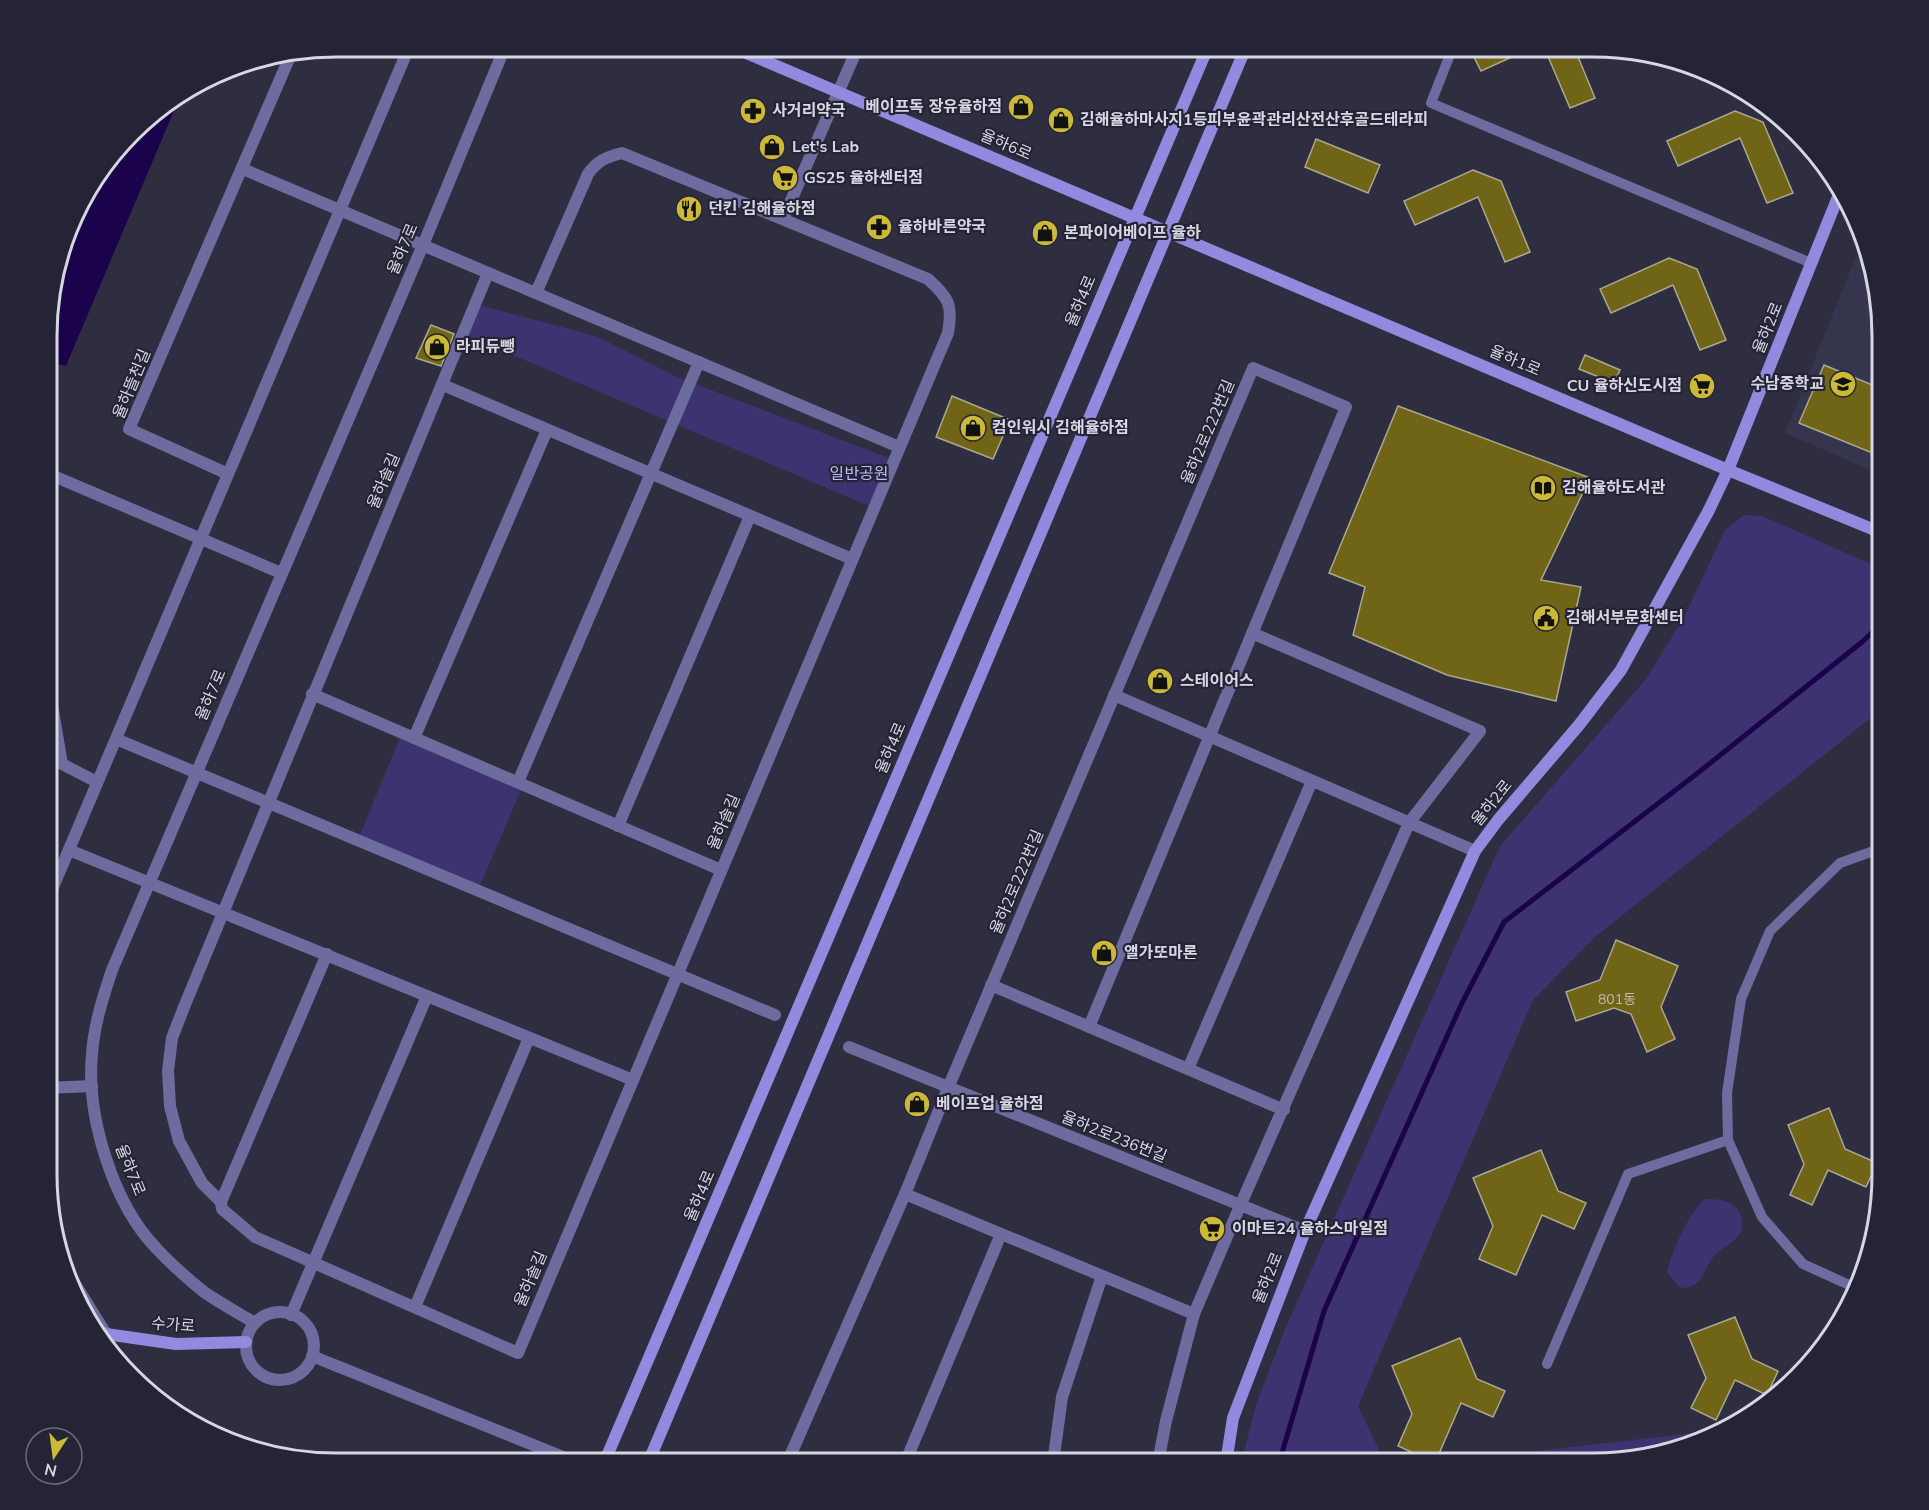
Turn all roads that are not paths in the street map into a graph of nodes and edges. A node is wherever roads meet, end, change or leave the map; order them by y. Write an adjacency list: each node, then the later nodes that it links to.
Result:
1 (405, 57): 12 (street)
2 (501, 57): 16 (street, 율하7로)
3 (756, 57): 9 (main road, 율하6로)
4 (854, 57): 9 (street)
5 (1204, 57): 13 (main road, 율하4로)
6 (1242, 57): 15 (main road)
7 (1449, 57): 17 (lane)
8 (288, 61): 10 (street, 율하뜰천길)
9 (839, 92): 13 (main road, 율하6로); 14 (street)
10 (243, 169): 12 (street); 25 (street, 율하뜰천길)
11 (1837, 200): 17 (main road, 율하2로)
12 (340, 210): 16 (street); 25 (street)
13 (1135, 218): 15 (main road, 율하1로); 86 (main road, 율하4로)
14 (783, 219): 19 (street, 율하솔길); 23 (street, 율하솔길)
15 (1168, 232): 24 (main road, 율하1로); 87 (main road)
16 (423, 245): 18 (street); 32 (street, 율하7로)
17 (1811, 263): 24 (main road, 율하2로)
18 (488, 273): 19 (street); 21 (street, 율하솔길)
19 (536, 293): 20 (street)
20 (699, 362): 23 (street); 26 (street)
21 (443, 385): 22 (street); 34 (street, 율하솔길)
22 (547, 430): 26 (street); 38 (street)
23 (899, 447): 31 (street, 율하솔길)
24 (1728, 470): 29 (main road, 율하1로); 48 (main road, 율하2로)
25 (228, 474): 30 (street)
26 (650, 474): 28 (street); 43 (street)
27 (57, 477): 30 (street)
28 (750, 516): 31 (street); 46 (street)
29 (1872, 529)
30 (201, 539): 32 (street); 39 (street)
31 (852, 559): 50 (street, 율하솔길)
32 (281, 573): 40 (street, 율하7로)
33 (1252, 633): 35 (street, 율하2로222번길); 37 (street, 율하2로222번길); 45 (street)
34 (312, 694): 38 (street, 율하솔길); 44 (street, 율하솔길)
35 (1114, 695): 37 (street); 56 (street, 율하2로222번길)
36 (57, 734): 42 (street)
37 (1209, 736): 41 (street); 59 (street, 율하2로222번길)
38 (414, 738): 43 (street, 율하솔길)
39 (116, 739): 40 (street); 42 (street)
40 (196, 773): 44 (street); 52 (street, 율하7로)
41 (1312, 781): 45 (street); 62 (street)
42 (97, 782): 47 (street)
43 (518, 782): 46 (street, 율하솔길)
44 (267, 803): 53 (street, 율하솔길); 55 (street)
45 (1409, 823): 48 (street); 67 (street)
46 (618, 826): 50 (street, 율하솔길)
47 (69, 850): 51 (street); 52 (street)
48 (1475, 851): 72 (main road, 율하2로)
49 (1872, 852): 68 (lane)
50 (722, 870): 55 (street, 율하솔길)
51 (57, 878)
52 (149, 882): 53 (street); 64 (street, 율하7로)
53 (222, 912): 54 (street); 70 (street, 율하솔길)
54 (327, 954): 57 (street); 70 (street)
55 (677, 975): 58 (street); 63 (street, 율하솔길)
56 (992, 985): 59 (street); 66 (street, 율하2로222번길)
57 (427, 996): 60 (street); 74 (street)
58 (775, 1015)
59 (1089, 1027): 62 (street)
60 (529, 1038): 63 (street); 77 (street)
61 (849, 1047): 66 (street, 율하2로236번길)
62 (1188, 1069): 67 (street)
63 (633, 1080): 77 (street, 율하솔길)
64 (92, 1086): 65 (street); 80 (street, 율하7로)
65 (57, 1088)
66 (948, 1088): 69 (street); 71 (street, 율하2로236번길)
67 (1284, 1110): 71 (street)
68 (1728, 1140): 76 (lane); 84 (lane)
69 (905, 1194): 73 (street); 88 (street)
70 (221, 1202): 74 (street, 율하솔길)
71 (1240, 1206): 72 (street, 율하2로236번길); 78 (street)
72 (1305, 1231): 92 (main road, 율하2로)
73 (1001, 1234): 75 (street); 89 (street)
74 (314, 1263): 77 (street, 율하솔길); 79 (street)
75 (1102, 1276): 78 (street); 90 (street)
76 (1849, 1285)
77 (415, 1307)
78 (1194, 1314): 91 (street)
79 (291, 1315): 80 (street); 83 (street)
80 (255, 1323): 82 (street)
81 (108, 1334): 82 (main road, 수가로)
82 (246, 1342): 83 (street)
83 (312, 1356): 85 (street)
84 (1547, 1364)
85 (553, 1453)
86 (608, 1453)
87 (652, 1453)
88 (791, 1453)
89 (909, 1453)
90 (1054, 1453)
91 (1160, 1453)
92 (1228, 1453)

